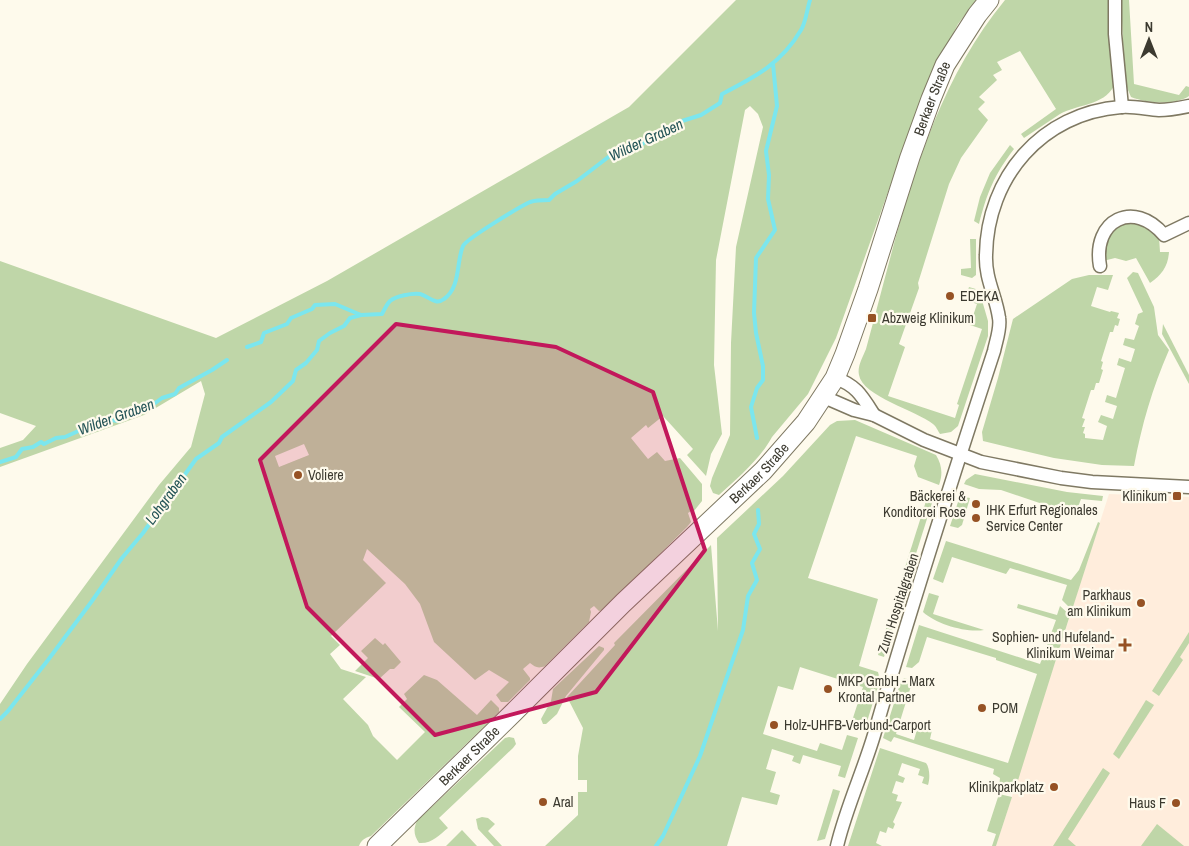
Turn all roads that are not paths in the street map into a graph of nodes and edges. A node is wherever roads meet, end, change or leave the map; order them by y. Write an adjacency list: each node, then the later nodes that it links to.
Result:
1 (989, 0): 7 (main road, Berkaer Straße)
2 (1115, 0): 4 (street)
3 (1189, 106): 4 (street, Zum Hospitalgraben)
4 (1122, 107): 10 (street, Zum Hospitalgraben)
5 (1189, 223): 6 (street)
6 (1100, 266)
7 (835, 378): 8 (main road, Berkaer Straße); 9 (street)
8 (824, 397): 9 (street); 12 (main road, Berkaer Straße)
9 (874, 414): 10 (street)
10 (960, 454): 11 (street); 13 (street, Zum Hospitalgraben)
11 (1189, 487)
12 (381, 845)
13 (837, 846)

